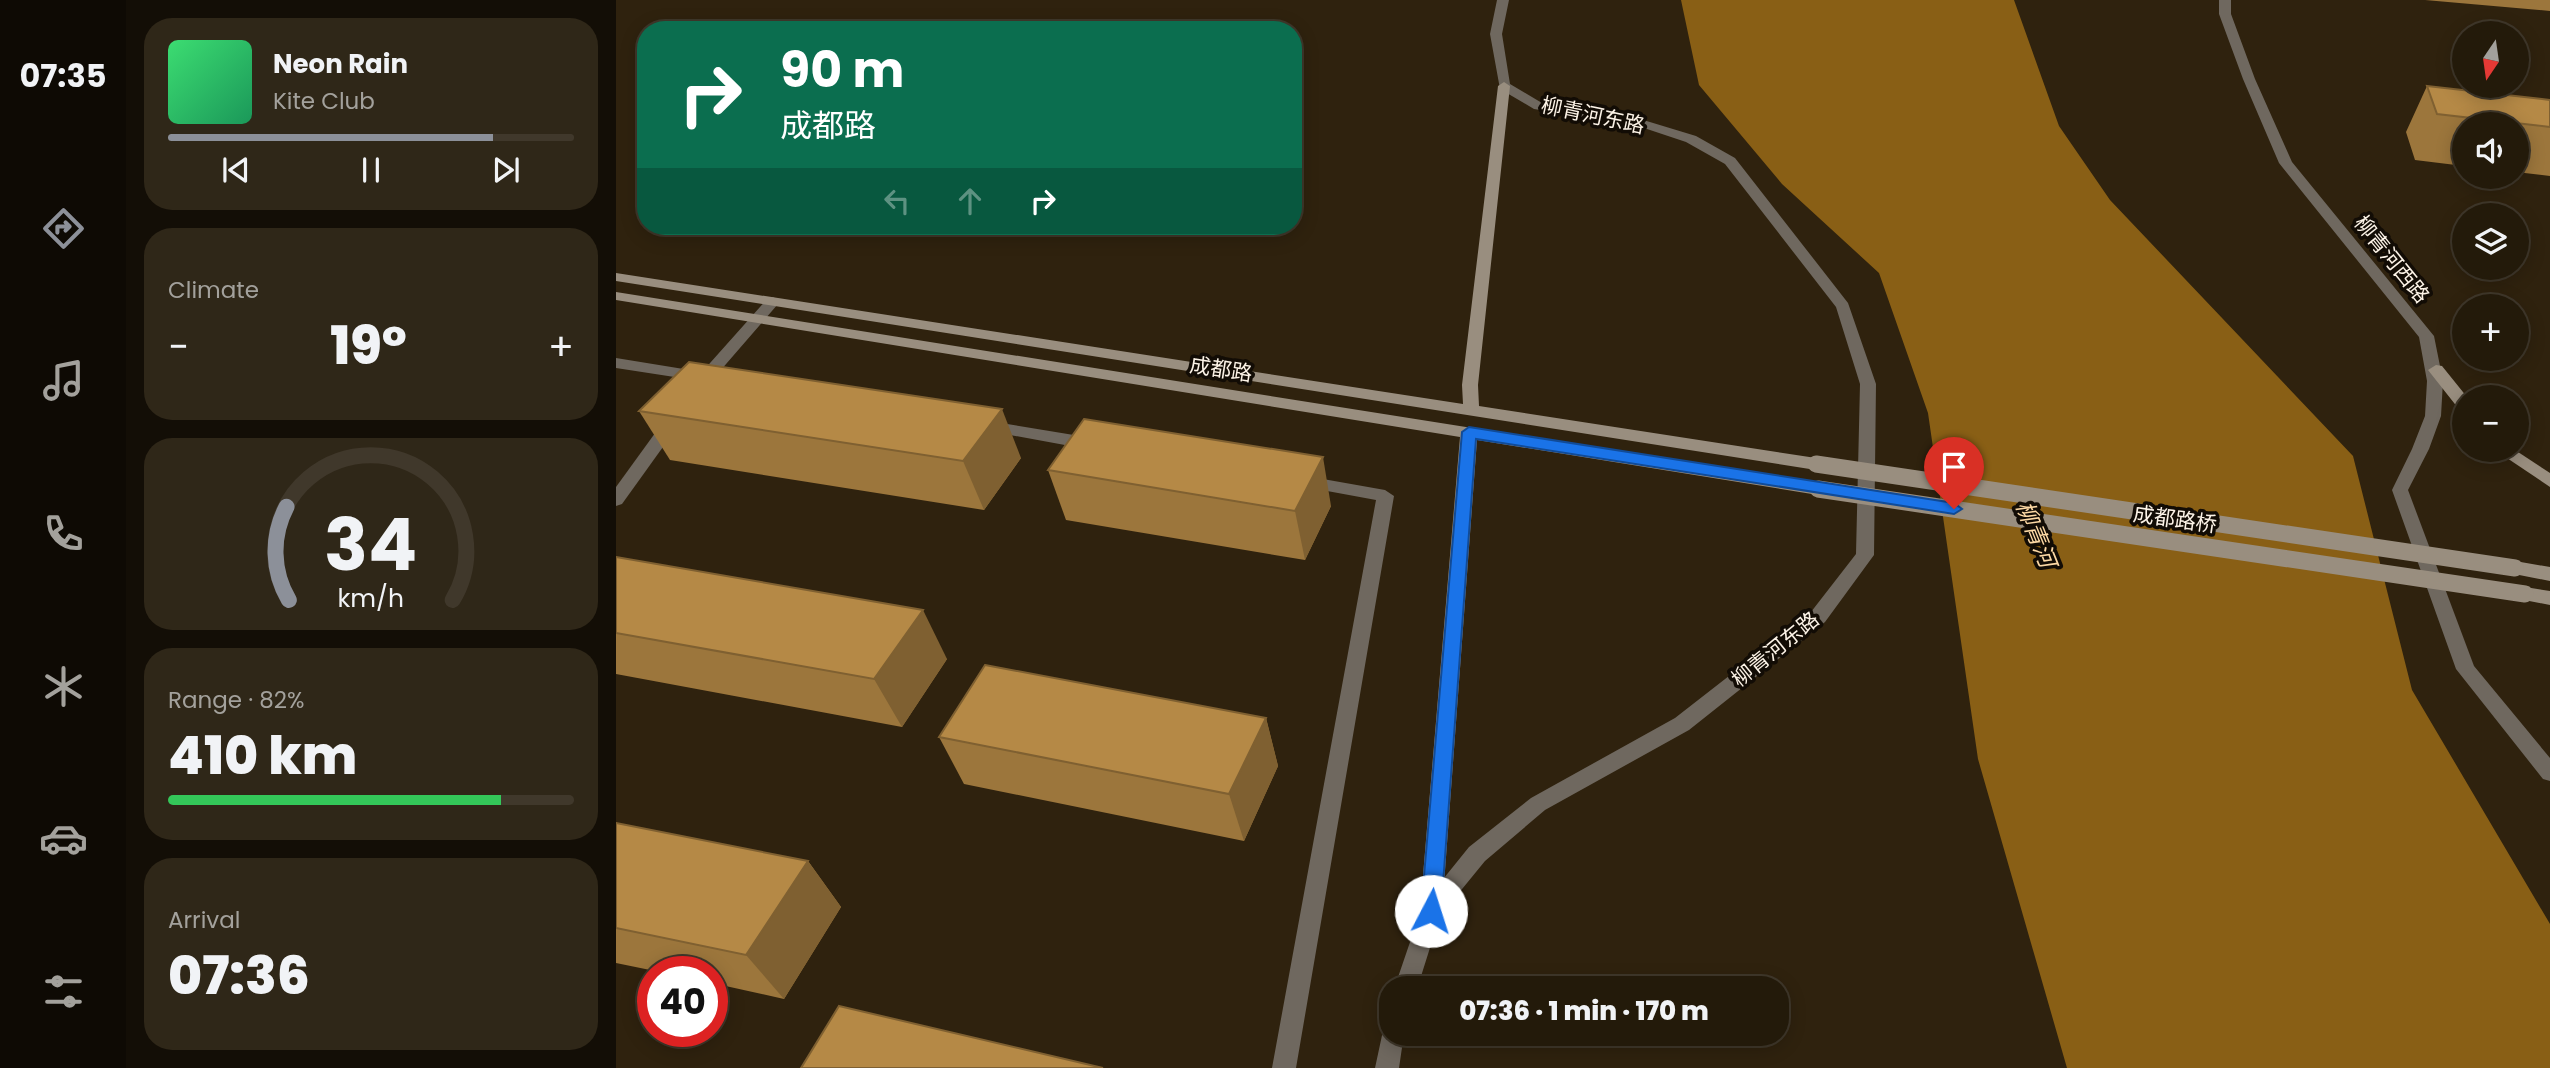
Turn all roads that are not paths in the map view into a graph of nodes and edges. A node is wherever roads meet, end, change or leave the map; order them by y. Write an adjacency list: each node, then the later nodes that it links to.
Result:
1 (1503, 0): 3 (street)
2 (2225, 0): 9 (street, 柳青河西路)
3 (1504, 86): 13 (street); 26 (street, 柳青河东路)
4 (616, 277): 6 (street, 成都路)
5 (616, 296): 7 (street, 成都路)
6 (773, 301): 7 (street); 13 (street, 成都路)
7 (758, 317): 10 (street); 15 (street, 成都路)
8 (616, 363): 10 (street)
9 (2436, 370): 12 (street); 25 (street, 柳青河西路)
10 (705, 377): 11 (street); 22 (street)
11 (732, 381)
12 (2452, 389)
13 (1471, 412): 18 (street, 成都路)
14 (977, 424): 16 (street)
15 (1469, 432): 21 (street, 成都路); 26 (street)
16 (1113, 448)
17 (2521, 462): 20 (street)
18 (1816, 464): 23 (street, 成都路桥, bridge)
19 (1290, 479): 29 (street)
20 (2550, 481)
21 (1818, 489): 24 (street, 成都路桥, bridge)
22 (616, 500)
23 (2550, 574)
24 (2550, 598)
25 (2550, 773)
26 (1431, 911): 27 (street, 柳青河东路)
27 (1409, 976)
28 (1390, 1046): 30 (street)
29 (1284, 1068)
30 (1387, 1068)

